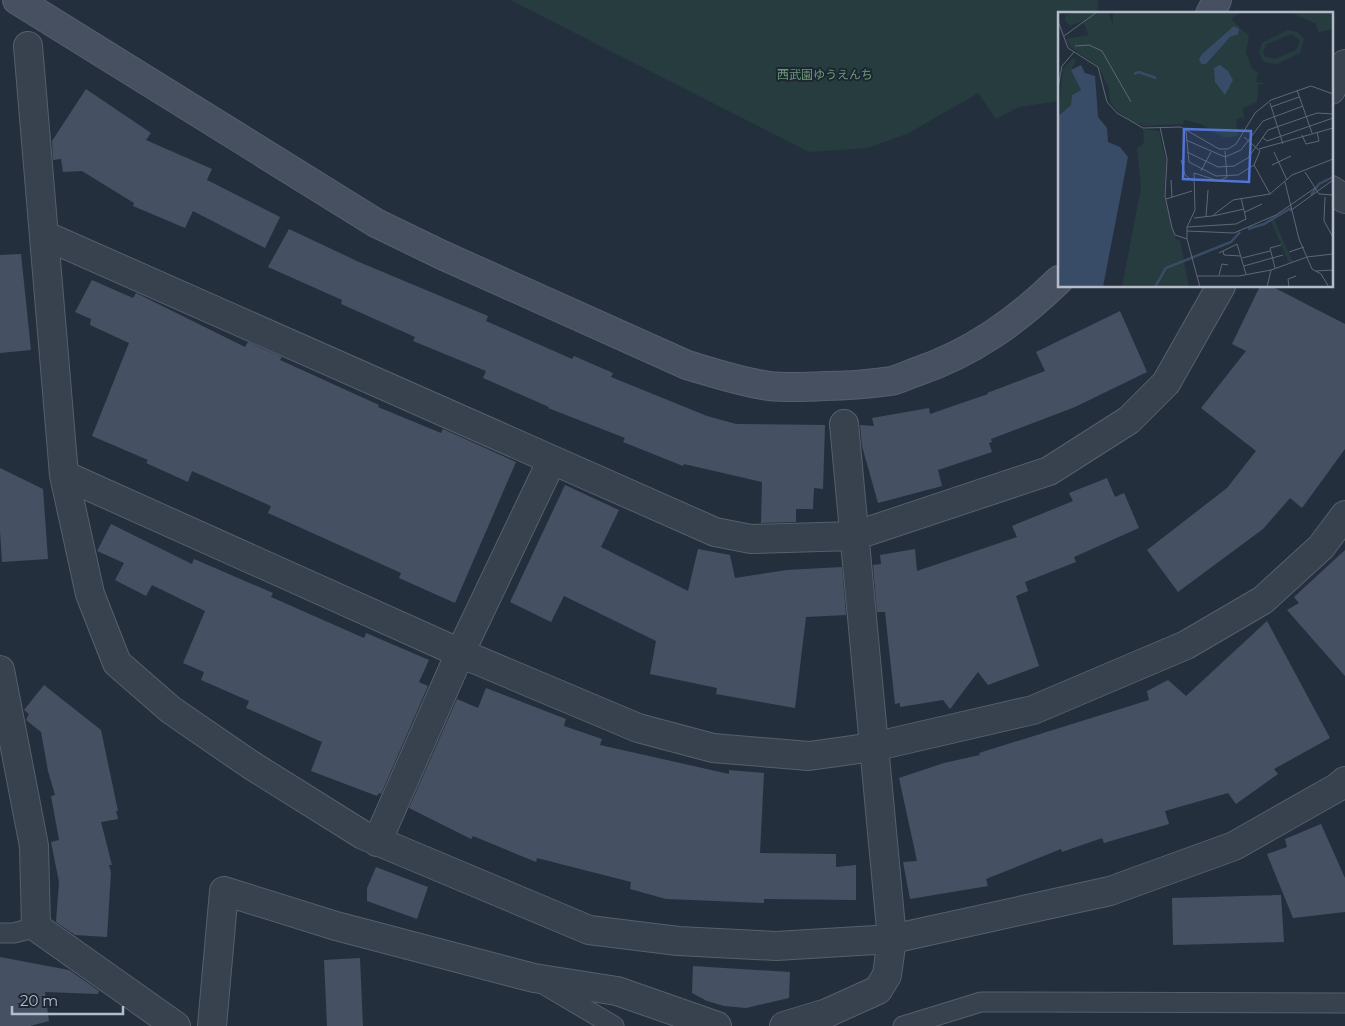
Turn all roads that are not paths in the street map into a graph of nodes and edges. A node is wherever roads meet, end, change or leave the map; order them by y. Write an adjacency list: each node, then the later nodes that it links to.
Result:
1 (17, 0): 10 (street)
2 (1217, 0): 3 (street)
3 (1211, 12)
4 (28, 46): 9 (street)
5 (1345, 64): 6 (street)
6 (1332, 88)
7 (1332, 191): 8 (street)
8 (1345, 199)
9 (44, 235): 13 (street); 14 (street)
10 (1058, 281)
11 (1220, 288): 16 (street)
12 (844, 424): 16 (street)
13 (552, 460): 16 (street); 17 (street)
14 (64, 475): 17 (street); 22 (street)
15 (1345, 515): 20 (street)
16 (854, 536): 20 (street)
17 (460, 652): 20 (street); 22 (street)
18 (0, 670): 19 (street)
19 (5, 723): 23 (street)
20 (873, 747): 25 (street)
21 (1345, 781): 25 (street)
22 (377, 842): 25 (street)
23 (36, 927): 24 (lane); 28 (street)
24 (0, 932)
25 (892, 939): 32 (street)
26 (534, 978): 29 (street); 30 (lane); 31 (street)
27 (1345, 1003): 33 (lane)
28 (176, 1026)
29 (212, 1026)
30 (614, 1026)
31 (717, 1026)
32 (784, 1026)
33 (903, 1026)

